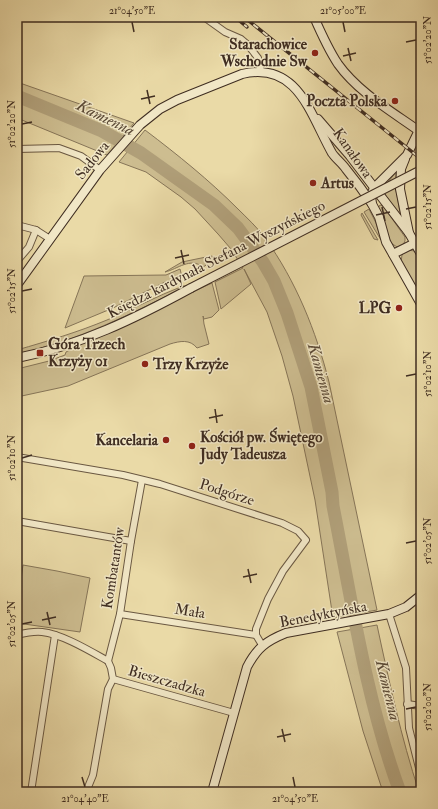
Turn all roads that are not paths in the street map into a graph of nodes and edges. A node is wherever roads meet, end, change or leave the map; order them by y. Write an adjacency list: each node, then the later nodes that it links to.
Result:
1 (204, 17): 5 (street)
2 (314, 17): 8 (street)
3 (416, 17): 4 (street)
4 (421, 18)
5 (260, 72): 6 (street, Sadowa); 11 (street, Sadowa)
6 (277, 75): 7 (street, Kanałowa)
7 (315, 116): 13 (street, Kanałowa); 14 (street, Kanałowa)
8 (420, 129): 10 (street)
9 (17, 149): 11 (street)
10 (407, 155): 13 (street); 17 (street)
11 (100, 170): 18 (street, Sadowa)
12 (421, 170): 25 (street, Księdza kardynała Stefana Wyszyńskiego, bridge)
13 (374, 188): 14 (street); 17 (street, Kanałowa)
14 (372, 204): 20 (street)
15 (17, 225): 16 (street)
16 (36, 230): 18 (street); 22 (street)
17 (409, 233): 19 (street)
18 (50, 239): 23 (street, Sadowa)
19 (415, 243): 20 (street); 21 (street)
20 (393, 254): 24 (street)
21 (421, 254)
22 (17, 261)
23 (17, 285)
24 (421, 304)
25 (17, 358)
26 (17, 457): 27 (street, Podgórze)
27 (142, 480): 29 (street, Kombatantów); 35 (street, Podgórze)
28 (17, 521): 29 (street)
29 (131, 541): 31 (street, Kombatantów)
30 (421, 595): 32 (street, Benedyktyńska)
31 (120, 614): 35 (street, Mała); 37 (street, Kombatantów)
32 (389, 614): 36 (street, Benedyktyńska); 39 (street)
33 (56, 634): 34 (street); 37 (street); 43 (street)
34 (17, 635)
35 (256, 635): 36 (street)
36 (262, 645): 41 (street, Benedyktyńska)
37 (108, 661): 38 (street, Bieszczadzka)
38 (113, 679): 41 (street, Bieszczadzka); 44 (street)
39 (407, 704): 40 (street); 42 (street)
40 (421, 706)
41 (234, 713): 45 (street, Benedyktyńska)
42 (421, 776)
43 (30, 792)
44 (86, 792)
45 (212, 792)

